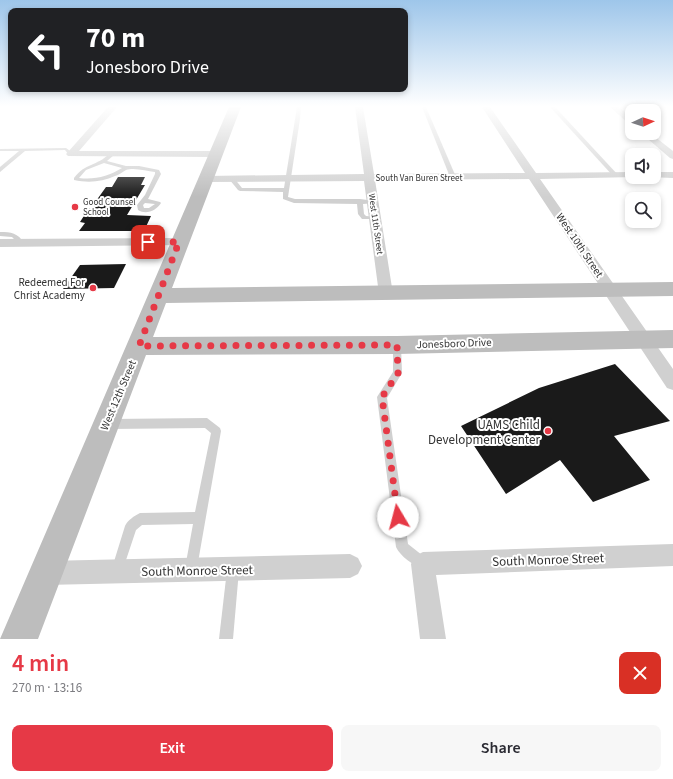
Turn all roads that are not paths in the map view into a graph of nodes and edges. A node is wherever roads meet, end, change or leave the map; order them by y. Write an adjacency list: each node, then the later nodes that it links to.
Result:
1 (86, 137): 11 (street)
2 (223, 137): 12 (street, West 12th Street)
3 (295, 137): 26 (lane)
4 (364, 137): 23 (street, West 11th Street)
5 (436, 137): 22 (lane)
6 (506, 137): 20 (street, West 10th Street)
7 (580, 137): 21 (lane)
8 (654, 140): 13 (street)
9 (0, 150): 10 (lane)
10 (23, 150): 11 (lane); 16 (lane)
11 (71, 154): 14 (street)
12 (216, 154): 14 (street); 24 (street, West 12th Street)
13 (673, 156)
14 (108, 158): 15 (lane); 15 (lane)
15 (126, 168): 29 (lane)
16 (0, 170)
17 (625, 175): 21 (street, South Van Buren Street)
18 (661, 175): 19 (street)
19 (673, 175)
20 (533, 176): 21 (street, South Van Buren Street); 22 (street, South Van Buren Street); 36 (street, West 10th Street)
21 (616, 176)
22 (453, 177): 23 (street, South Van Buren Street)
23 (370, 178): 26 (street, South Van Buren Street); 30 (street, West 11th Street)
24 (206, 179): 25 (street, South Van Buren Street); 33 (street, West 12th Street)
25 (232, 179): 26 (street, South Van Buren Street); 27 (lane)
26 (288, 179): 27 (lane)
27 (285, 190): 28 (lane)
28 (360, 201): 30 (lane); 31 (lane)
29 (144, 202)
30 (373, 202): 31 (street, West 11th Street)
31 (376, 218): 38 (street, West 11th Street)
32 (0, 234): 35 (lane)
33 (179, 242): 35 (street); 39 (street, West 12th Street)
34 (0, 243): 35 (street)
35 (21, 243)
36 (610, 289): 37 (street); 38 (street); 40 (street, West 10th Street)
37 (673, 289)
38 (386, 294): 39 (street)
39 (158, 296): 43 (street, West 12th Street)
40 (642, 339): 41 (street, Jonesboro Drive); 42 (street, Jonesboro Drive); 44 (street, West 10th Street)
41 (673, 339)
42 (397, 345): 43 (street, Jonesboro Drive); 48 (lane)
43 (139, 346): 45 (street, West 12th Street)
44 (673, 383)
45 (105, 424): 46 (lane); 53 (street, West 12th Street)
46 (200, 518): 51 (lane); 52 (lane)
47 (673, 555): 48 (street, South Monroe Street)
48 (423, 564): 56 (street)
49 (350, 566): 50 (street, South Monroe Street)
50 (233, 569): 51 (street, South Monroe Street); 55 (lane)
51 (191, 570): 52 (street, South Monroe Street)
52 (117, 572): 53 (street, South Monroe Street)
53 (45, 574): 54 (street, West 12th Street)
54 (19, 639)
55 (226, 639)
56 (433, 639)

